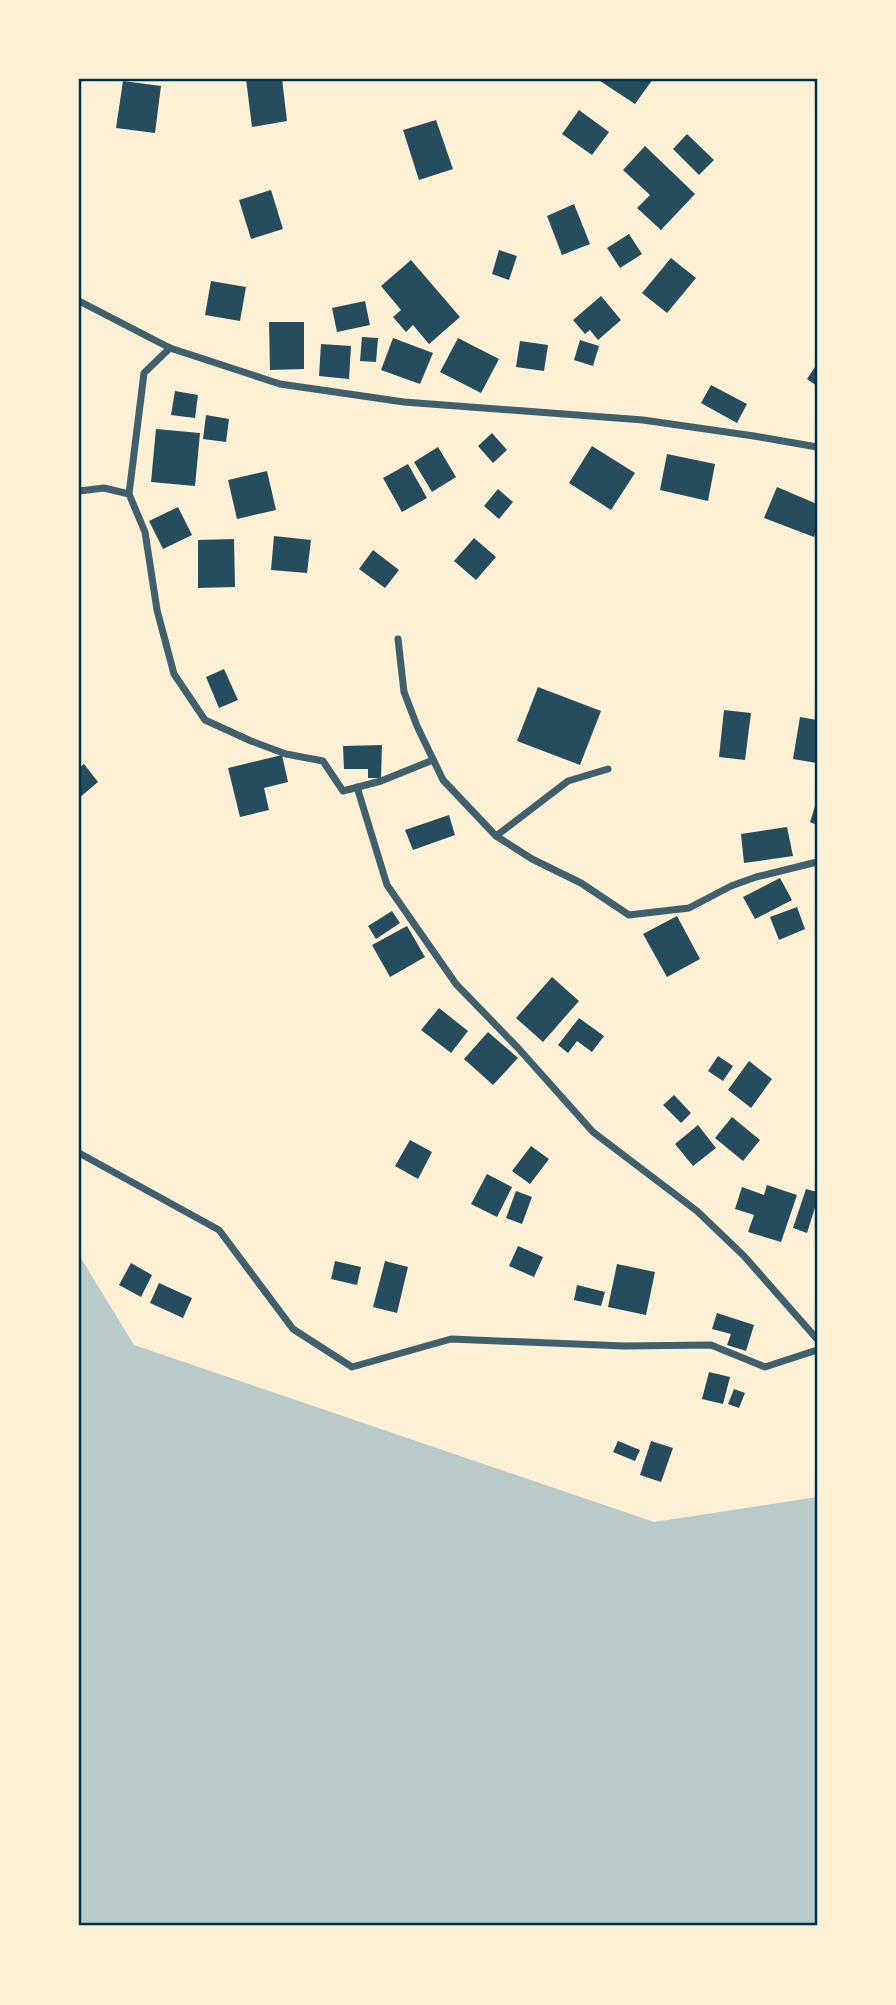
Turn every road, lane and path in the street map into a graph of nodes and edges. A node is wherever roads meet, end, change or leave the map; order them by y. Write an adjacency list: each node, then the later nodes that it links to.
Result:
1 (79, 301): 2 (street)
2 (170, 348): 3 (street); 5 (street)
3 (817, 447)
4 (79, 491): 5 (street)
5 (129, 494): 9 (street)
6 (398, 639): 7 (street)
7 (433, 760): 9 (street); 10 (street)
8 (608, 769): 10 (street)
9 (357, 787): 13 (street)
10 (496, 836): 11 (street)
11 (817, 862)
12 (79, 1153): 14 (street)
13 (817, 1339)
14 (817, 1350)

